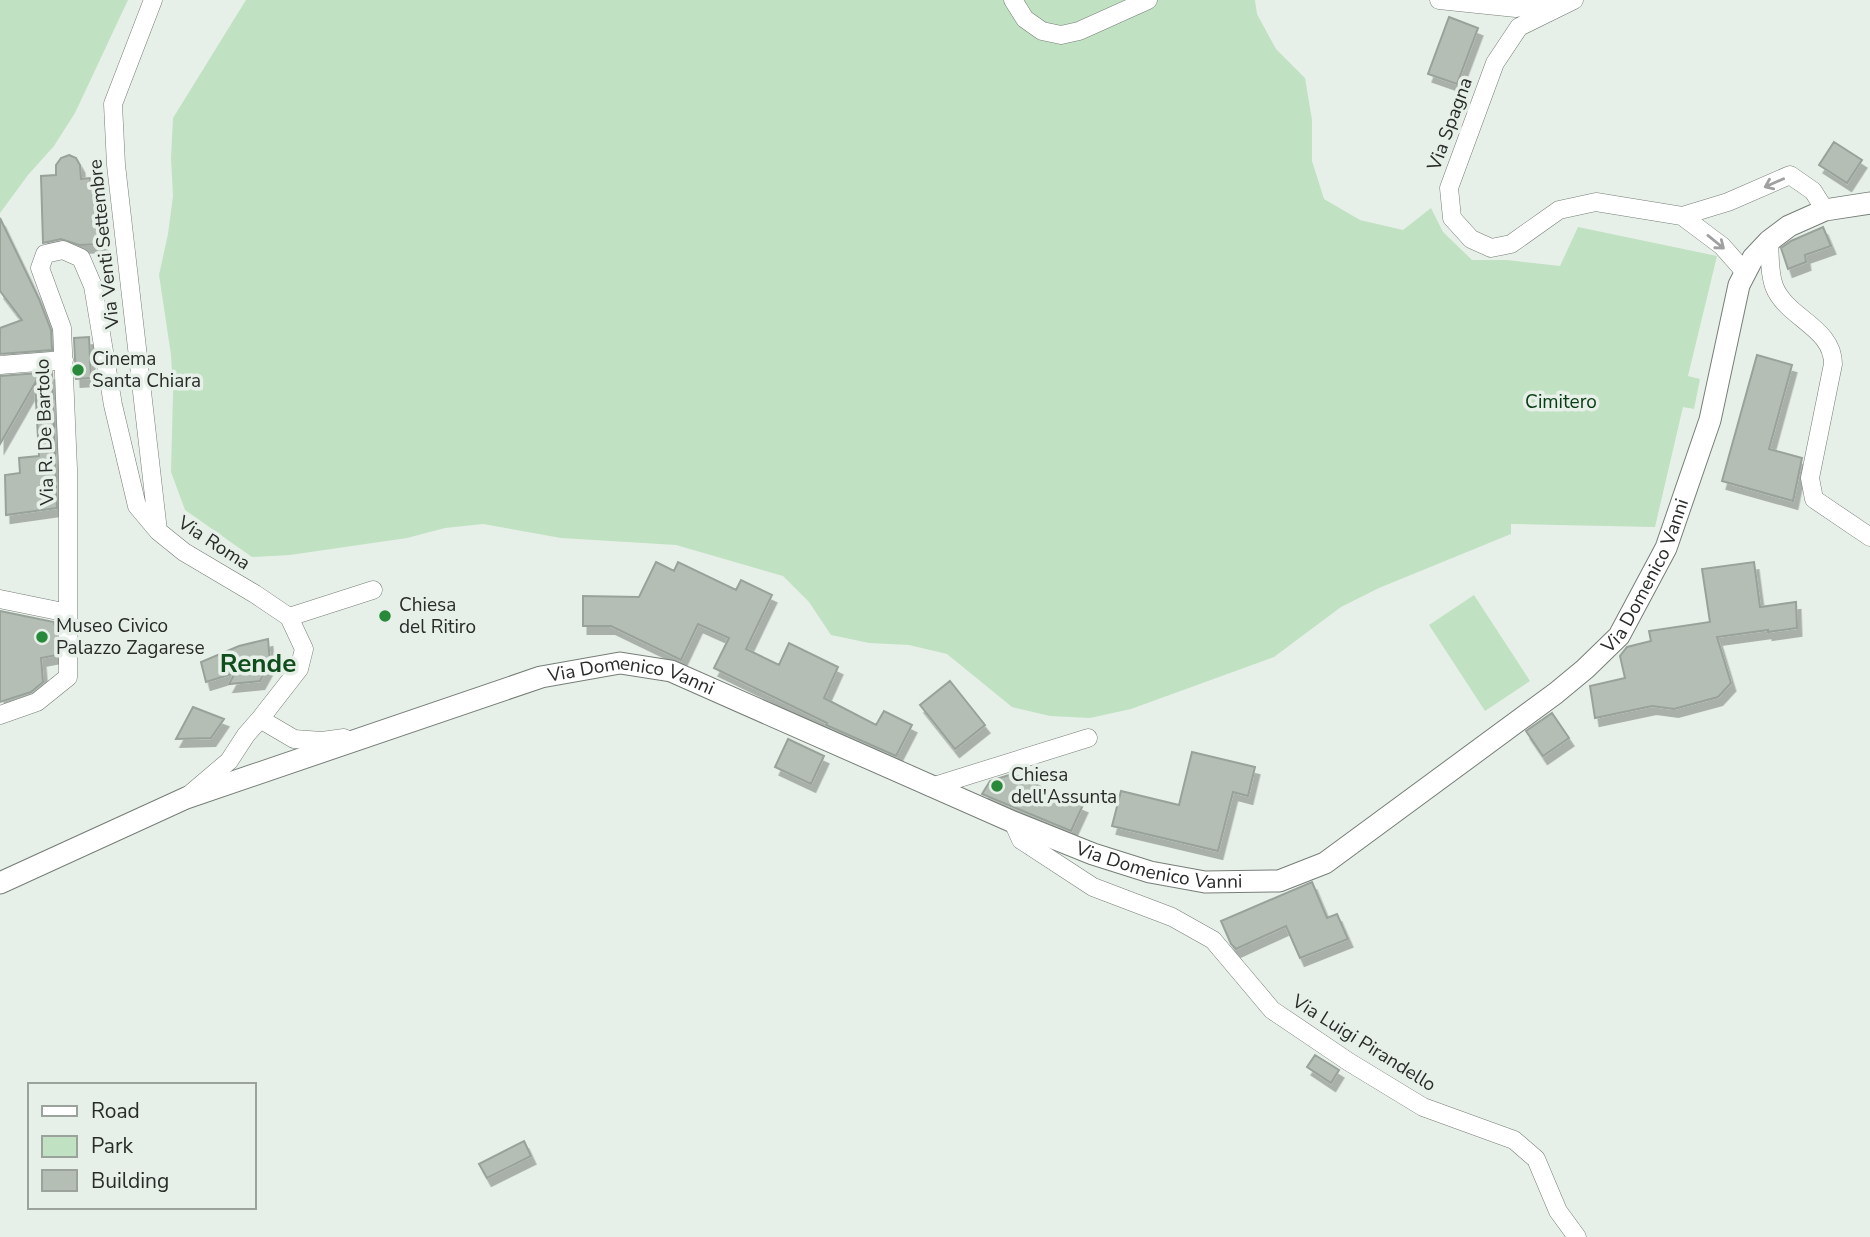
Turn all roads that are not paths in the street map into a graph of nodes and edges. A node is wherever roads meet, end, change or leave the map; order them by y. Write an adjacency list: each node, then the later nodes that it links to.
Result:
1 (153, 0): 15 (street, Via Venti Settembre)
2 (1013, 0): 3 (street)
3 (1148, 0)
4 (1438, 0): 5 (street)
5 (1556, 0)
6 (1574, 0): 9 (street, Via Spagna)
7 (1870, 204): 8 (main road, Via Domenico Vanni)
8 (1825, 210): 9 (street, Via Spagna, one-way to 9); 10 (main road, Via Domenico Vanni)
9 (1682, 216): 12 (street, Via Spagna, one-way to 12)
10 (1769, 241): 12 (main road, Via Domenico Vanni); 16 (street)
11 (45, 254): 13 (street, Via R. De Bartolo); 15 (street, Via Roma)
12 (1745, 272): 27 (main road, Via Domenico Vanni)
13 (64, 360): 14 (street); 19 (street, Via R. De Bartolo)
14 (0, 365)
15 (158, 531): 20 (street, Via Roma)
16 (1870, 537)
17 (373, 590): 20 (street)
18 (0, 599): 19 (street)
19 (68, 613): 21 (street, Via R. De Bartolo)
20 (289, 617): 22 (street)
21 (0, 715)
22 (260, 719): 23 (street); 26 (street)
23 (368, 736): 25 (main road, Via Domenico Vanni); 26 (main road, Via Domenico Vanni)
24 (1088, 738): 25 (street)
25 (931, 787): 27 (main road, Via Domenico Vanni)
26 (186, 797): 28 (main road, Via Domenico Vanni)
27 (1013, 822): 29 (street, Via Luigi Pirandello)
28 (0, 883)
29 (1577, 1237)

